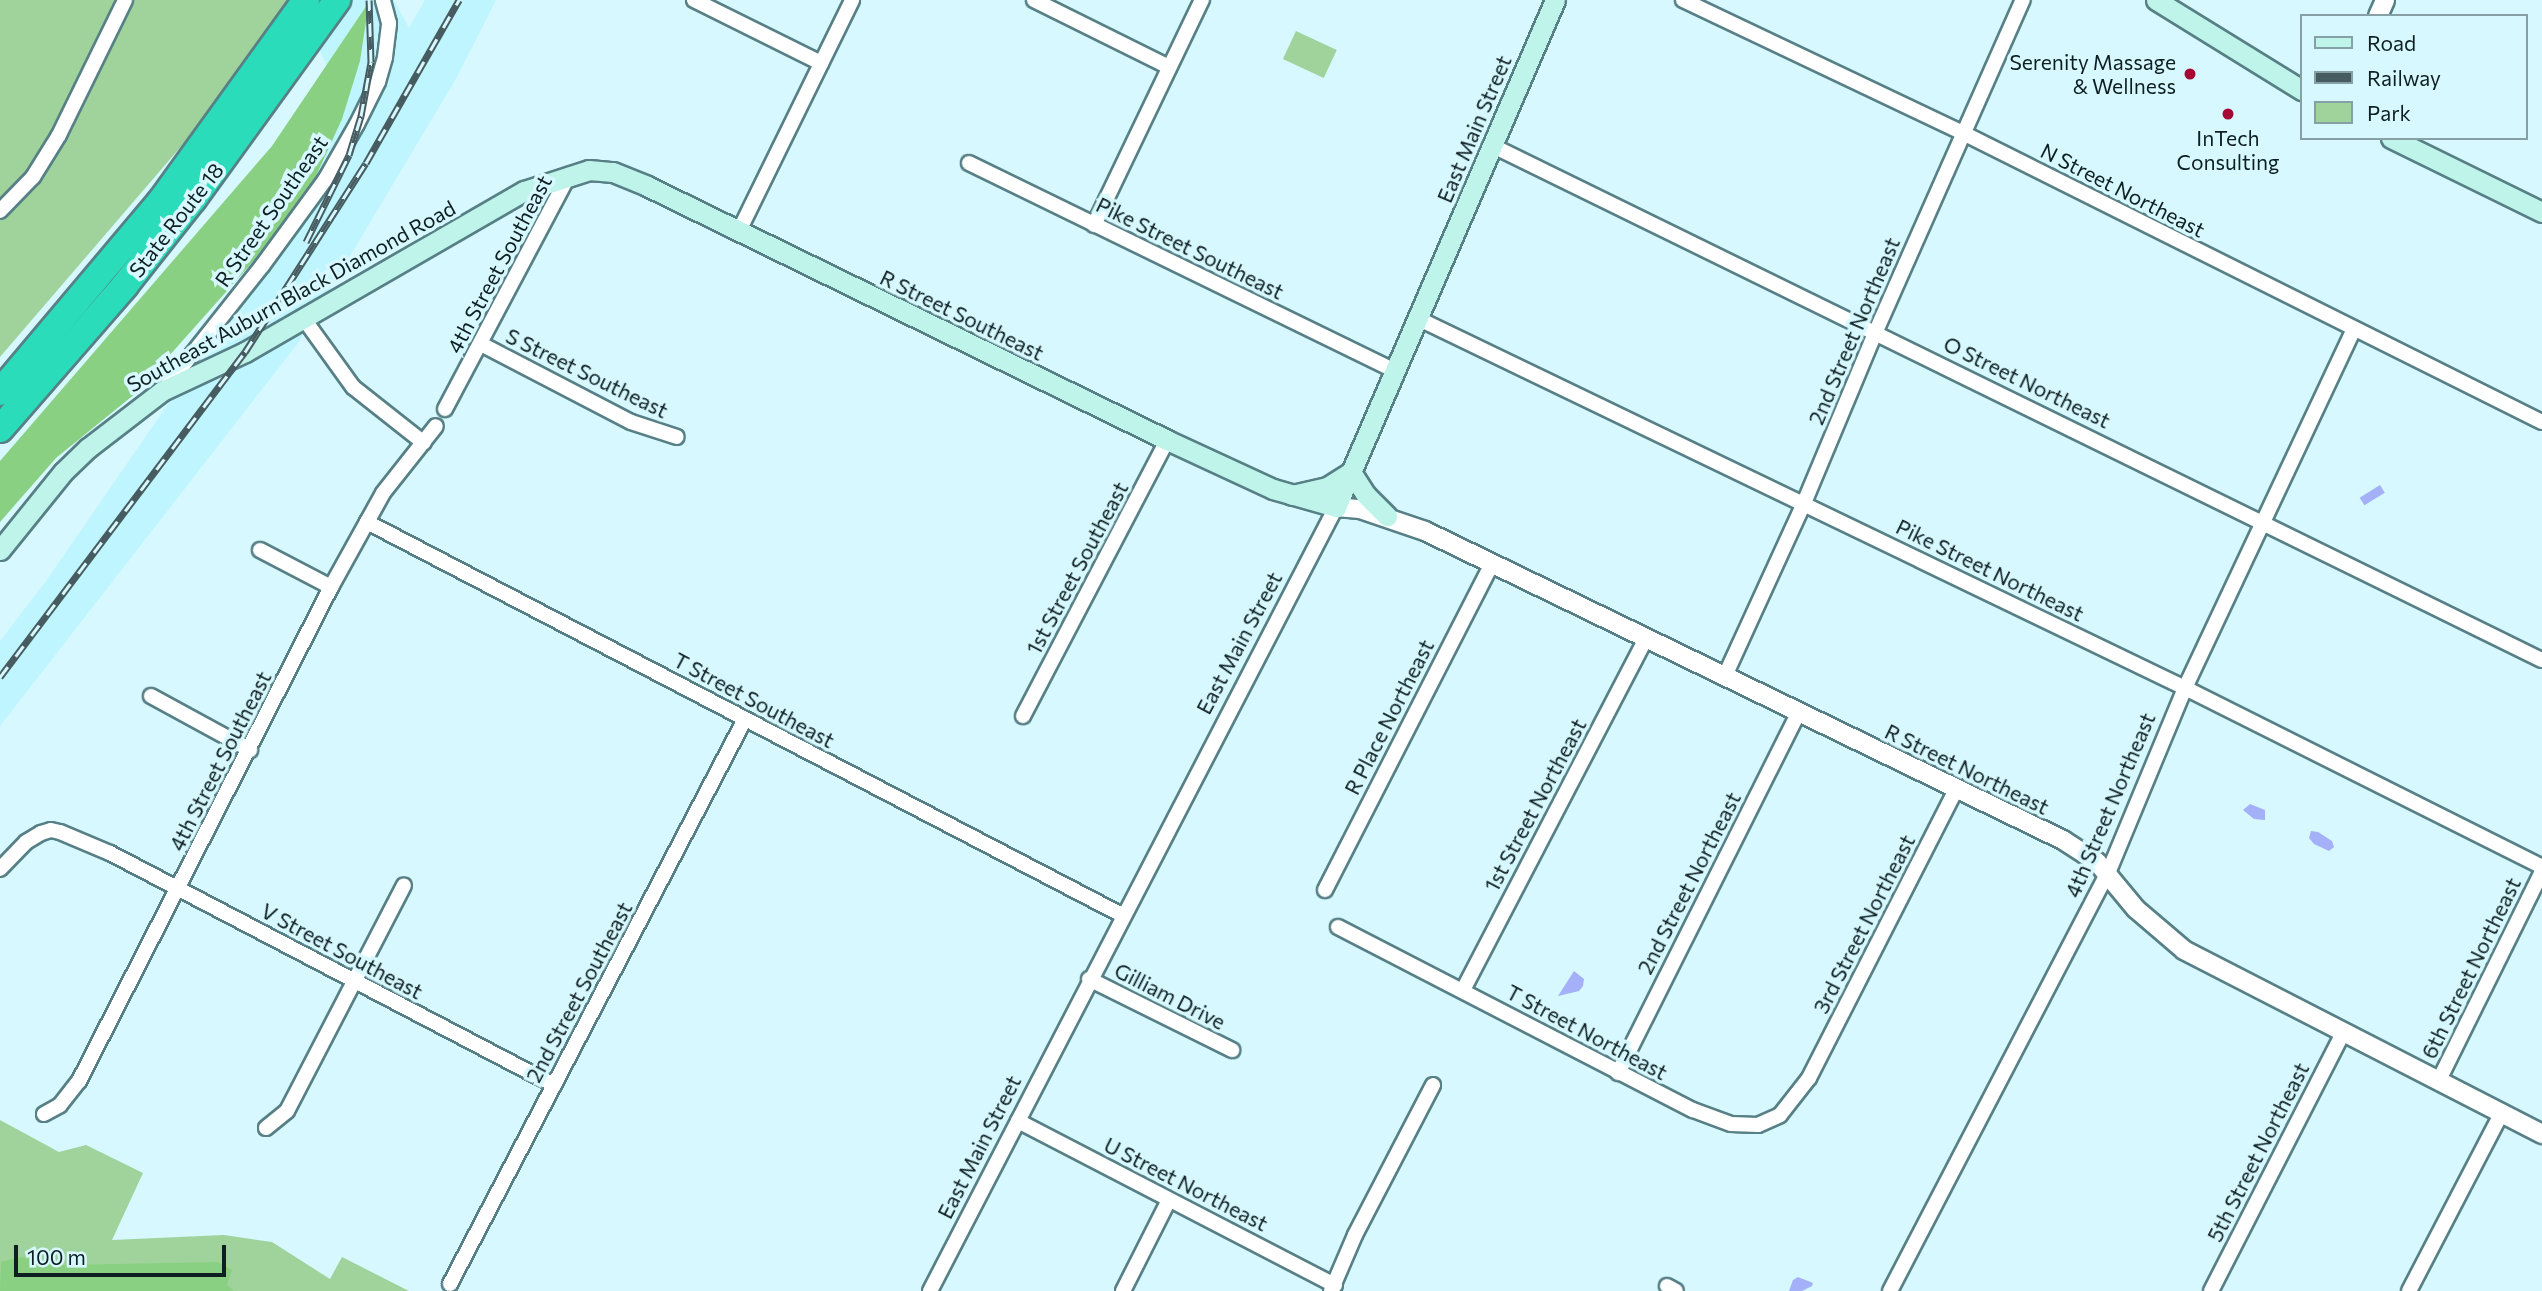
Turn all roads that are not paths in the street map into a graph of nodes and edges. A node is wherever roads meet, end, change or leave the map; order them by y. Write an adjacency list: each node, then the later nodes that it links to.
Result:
1 (125, 0): 22 (street)
2 (383, 0): 32 (street, R Street Southeast)
3 (694, 0): 14 (street)
4 (852, 0): 14 (street)
5 (1034, 0): 15 (street)
6 (1202, 0): 15 (street)
7 (1555, 0): 19 (main road, East Main Street)
8 (1683, 0): 17 (street, N Street Northeast)
9 (2023, 0): 17 (street, 2nd Street Northeast)
10 (2156, 0): 12 (main road)
11 (304, 2): 33 (highway, State Route 18)
12 (2177, 6): 16 (main road)
13 (330, 10): 37 (highway, State Route 18)
14 (821, 63): 25 (street)
15 (1169, 67): 24 (street)
16 (2300, 89)
17 (1963, 133): 28 (street, N Street Northeast); 29 (street, 2nd Street Northeast)
18 (2395, 140): 23 (main road)
19 (1491, 145): 27 (main road, East Main Street); 29 (street, O Street Northeast)
20 (969, 163): 24 (street, Pike Street Southeast)
21 (569, 174): 25 (main road, R Street Southeast); 26 (main road, Southeast Auburn Black Diamond Road); 30 (street, 4th Street Southeast)
22 (0, 211)
23 (2542, 212)
24 (1094, 225): 31 (street, Pike Street Southeast)
25 (740, 231): 39 (main road, R Street Southeast)
26 (304, 318): 32 (main road, Southeast Auburn Black Diamond Road); 40 (street)
27 (1417, 318): 31 (main road, East Main Street); 43 (street, Pike Street Northeast)
28 (2354, 329): 35 (street, N Street Northeast); 46 (street, 4th Street Northeast)
29 (1876, 331): 43 (street, 2nd Street Northeast); 46 (street, O Street Northeast)
30 (481, 344): 34 (street, 4th Street Southeast); 38 (street, S Street Southeast)
31 (1394, 370): 41 (main road, East Main Street)
32 (162, 391): 48 (main road, Southeast Auburn Black Diamond Road)
33 (0, 392)
34 (446, 409)
35 (2542, 422)
36 (436, 426): 40 (street, 4th Street Southeast)
37 (0, 429)
38 (677, 437)
39 (1167, 440): 42 (main road, R Street Southeast); 58 (street, 1st Street Southeast)
40 (424, 443): 47 (street, 4th Street Southeast)
41 (1351, 472): 42 (main road); 44 (main road, East Main Street); 45 (main road)
42 (1291, 495): 44 (main road, R Street Southeast)
43 (1804, 503): 54 (street, 2nd Street Northeast); 55 (street, Pike Street Northeast)
44 (1336, 507): 45 (street, R Street Northeast); 68 (street, East Main Street)
45 (1387, 516): 50 (street, R Street Northeast)
46 (2262, 521): 53 (street, O Street Northeast); 55 (street, 4th Street Northeast)
47 (367, 522): 51 (street, 4th Street Southeast); 59 (street, T Street Southeast)
48 (0, 550)
49 (260, 550): 51 (street)
50 (1492, 563): 52 (street, R Street Northeast); 67 (street, R Place Northeast)
51 (331, 587): 60 (street, 4th Street Southeast)
52 (1645, 640): 54 (street, R Street Northeast); 72 (street, 1st Street Northeast)
53 (2542, 660)
54 (1724, 678): 57 (street, R Street Northeast)
55 (2185, 688): 63 (street, Pike Street Northeast); 64 (street, 4th Street Northeast)
56 (151, 696): 60 (street)
57 (1798, 713): 61 (street, R Street Northeast); 75 (street, 2nd Street Northeast)
58 (1023, 716)
59 (745, 719): 68 (street, T Street Southeast); 78 (street, 2nd Street Southeast)
60 (250, 750): 66 (street, 4th Street Southeast)
61 (1956, 789): 64 (street, R Street Northeast); 76 (street, 3rd Street Northeast)
62 (0, 869): 66 (street, V Street Southeast)
63 (2542, 870): 77 (street, 6th Street Northeast)
64 (2108, 873): 73 (street, R Street Northeast); 90 (street, 4th Street Northeast)
65 (404, 886): 71 (street)
66 (179, 889): 71 (street, V Street Southeast); 80 (street, 4th Street Southeast)
67 (1325, 890)
68 (1122, 915): 70 (street, East Main Street)
69 (1338, 927): 72 (street, T Street Northeast)
70 (1089, 979): 74 (street, Gilliam Drive); 82 (street, East Main Street)
71 (355, 981): 78 (street, V Street Southeast); 83 (street)
72 (1463, 990): 75 (street, T Street Northeast)
73 (2343, 1033): 77 (street, R Street Northeast); 91 (street, 5th Street Northeast)
74 (1232, 1050)
75 (1618, 1073): 76 (street, T Street Northeast)
76 (1810, 1078)
77 (2438, 1082): 81 (street, R Street Northeast)
78 (554, 1085): 86 (street, 2nd Street Southeast)
79 (1433, 1085): 87 (street)
80 (44, 1114)
81 (2501, 1114): 84 (street, R Street Northeast); 92 (street)
82 (1018, 1121): 85 (street, U Street Northeast); 88 (street, East Main Street)
83 (266, 1128)
84 (2542, 1134)
85 (1169, 1200): 87 (street, U Street Northeast); 89 (street)
86 (450, 1284)
87 (1333, 1288)
88 (930, 1291)
89 (1123, 1291)
90 (1890, 1291)
91 (2211, 1291)
92 (2409, 1291)

